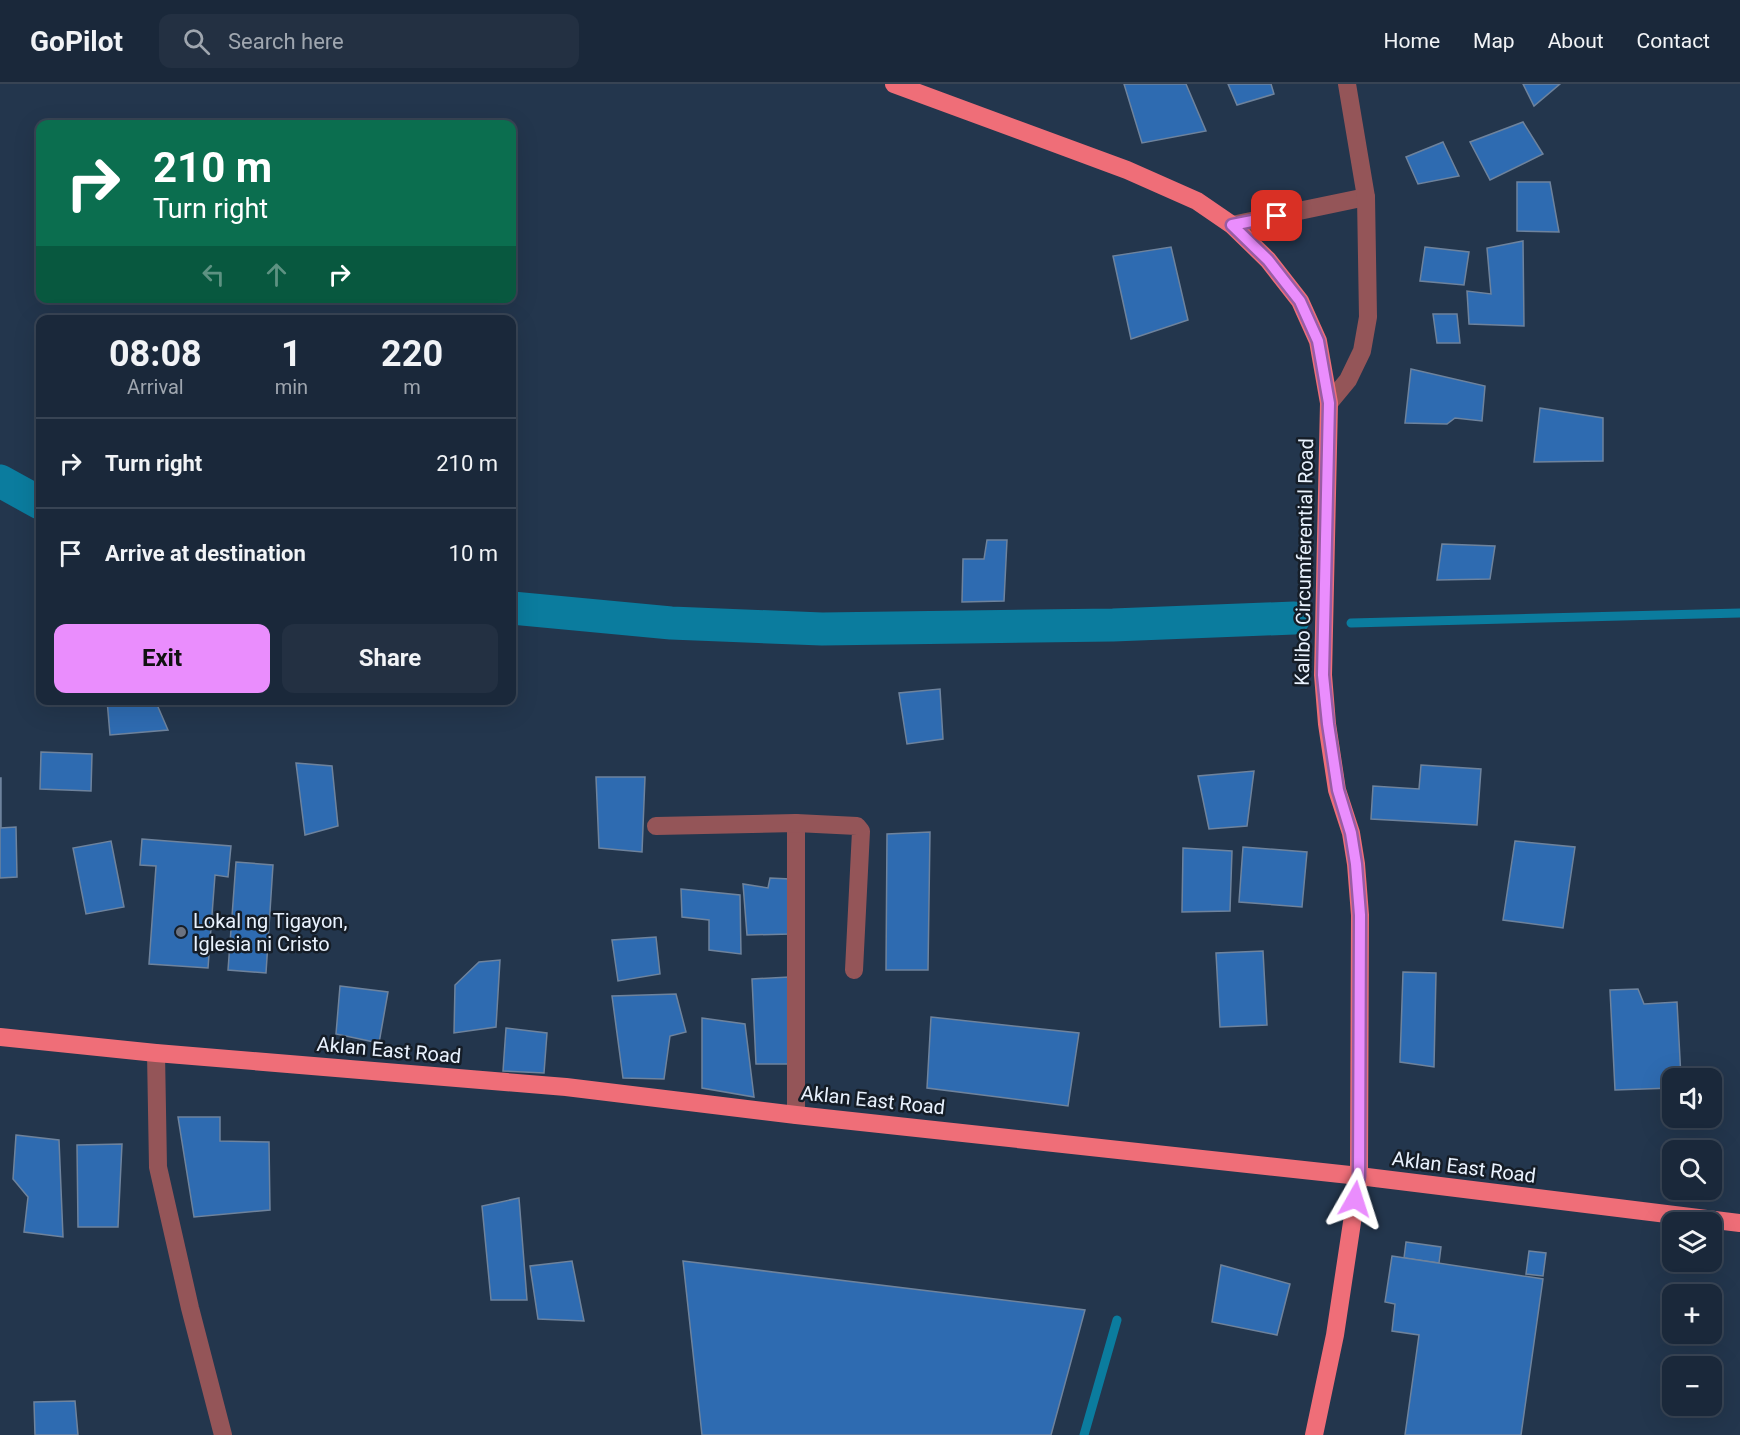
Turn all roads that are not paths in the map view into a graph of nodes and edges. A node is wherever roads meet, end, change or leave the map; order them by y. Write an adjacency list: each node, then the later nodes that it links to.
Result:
1 (894, 84): 4 (main road, Kalibo Circumferential Road)
2 (1347, 84): 3 (street)
3 (1366, 197): 4 (street); 5 (street)
4 (1232, 225): 5 (main road, Kalibo Circumferential Road)
5 (1329, 403): 12 (main road, Kalibo Circumferential Road)
6 (796, 823): 7 (street); 8 (street); 11 (street)
7 (656, 826)
8 (854, 970)
9 (0, 1037): 10 (main road, Aklan East Road)
10 (156, 1053): 11 (main road, Aklan East Road); 14 (street)
11 (796, 1115): 12 (main road, Aklan East Road)
12 (1359, 1176): 13 (main road, Aklan East Road); 15 (main road, Kalibo Circumferential Road)
13 (1740, 1223)
14 (223, 1435)
15 (1314, 1435)

